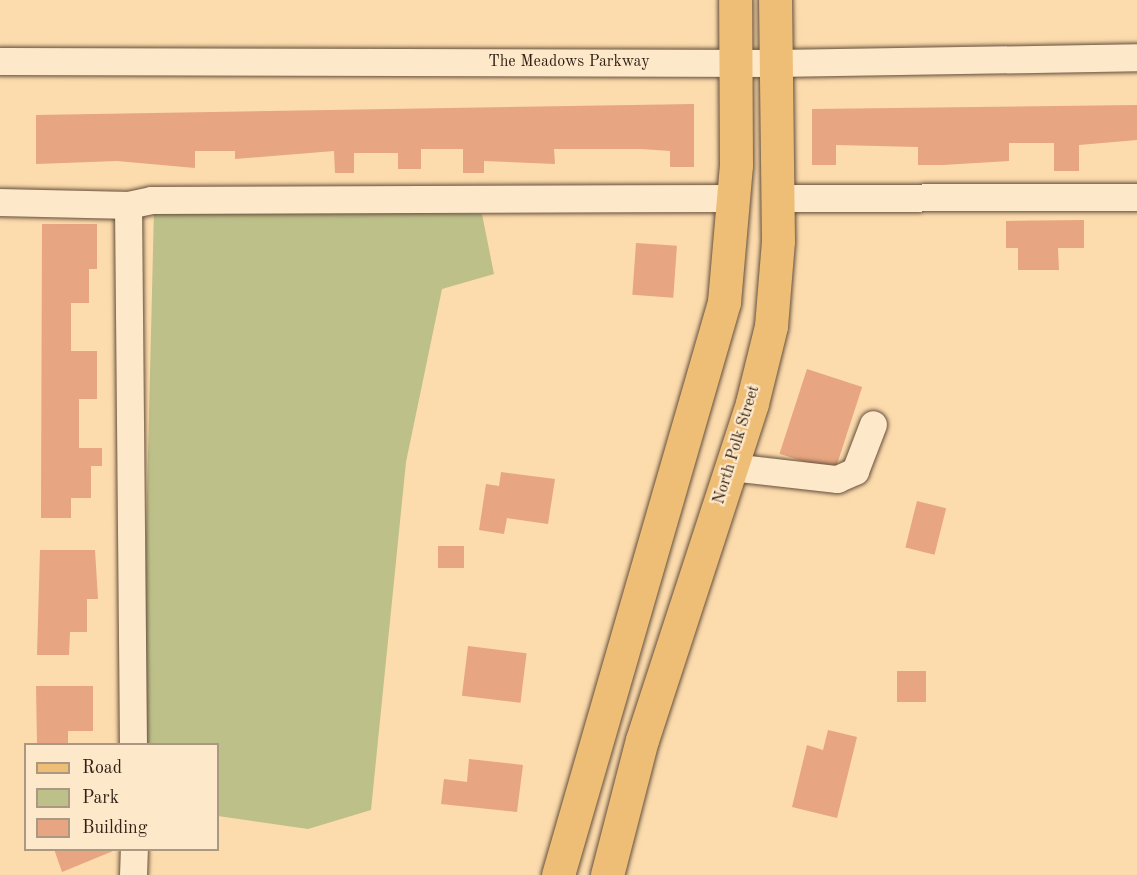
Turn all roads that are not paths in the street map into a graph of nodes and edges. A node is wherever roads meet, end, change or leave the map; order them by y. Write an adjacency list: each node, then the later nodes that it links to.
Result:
1 (735, 0): 5 (main road)
2 (775, 0): 6 (main road, North Polk Street)
3 (1137, 57): 6 (street, The Meadows Parkway)
4 (0, 61): 5 (street, The Meadows Parkway)
5 (735, 63): 6 (street, The Meadows Parkway); 8 (main road)
6 (776, 63): 9 (main road, North Polk Street)
7 (1137, 196): 9 (street)
8 (735, 198): 11 (street); 14 (main road)
9 (778, 198): 13 (main road, North Polk Street)
10 (0, 202): 11 (street)
11 (128, 205): 16 (street)
12 (873, 424): 13 (street)
13 (730, 467): 15 (main road, North Polk Street)
14 (601, 730): 15 (main road); 19 (main road)
15 (642, 740): 20 (main road, North Polk Street)
16 (133, 743)
17 (134, 851): 18 (street)
18 (133, 875)
19 (558, 875)
20 (607, 875)

